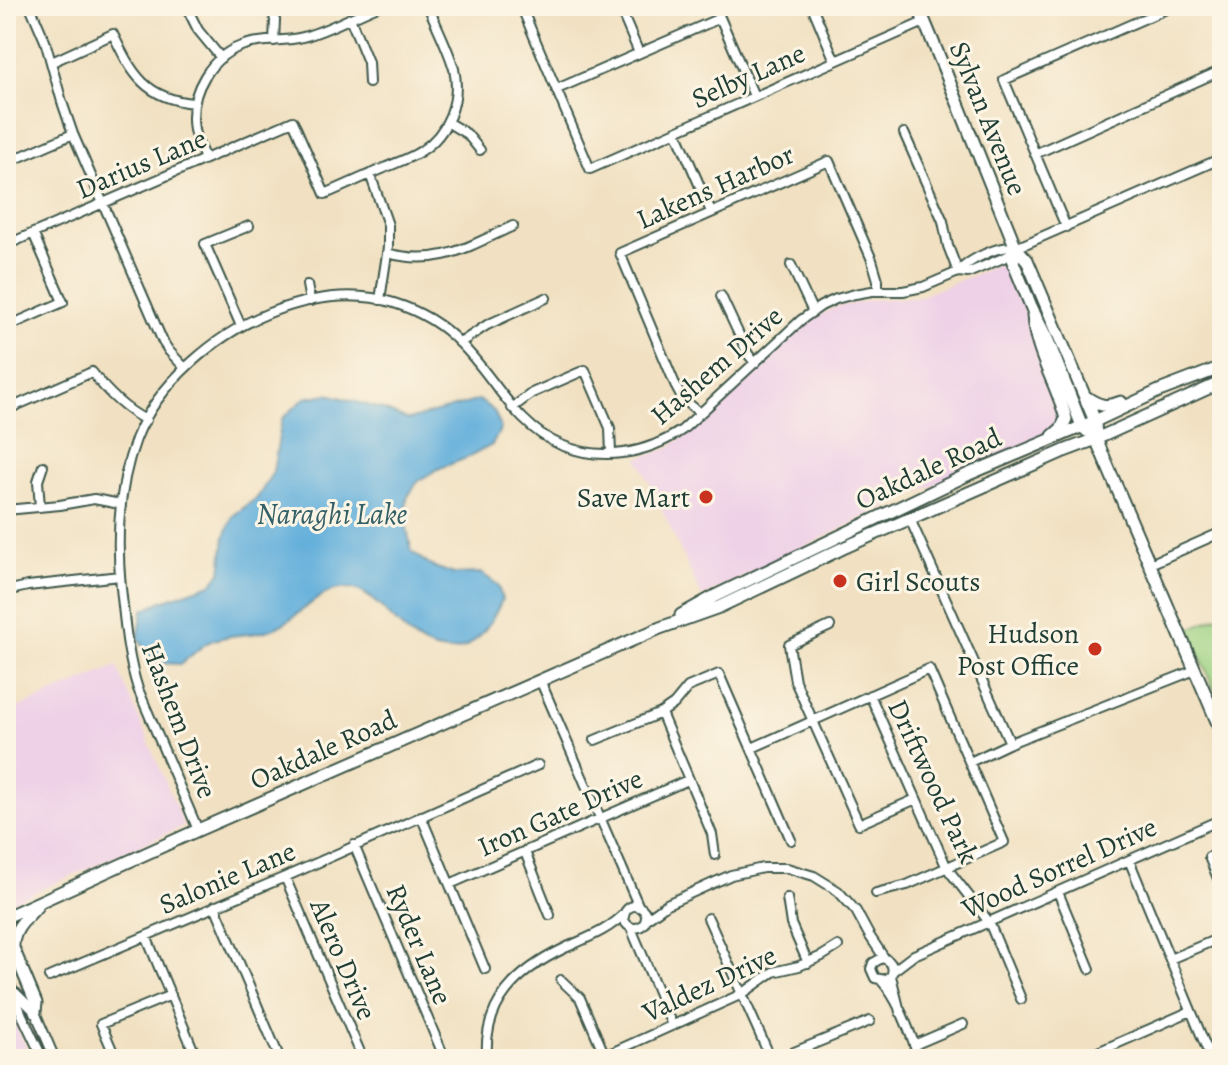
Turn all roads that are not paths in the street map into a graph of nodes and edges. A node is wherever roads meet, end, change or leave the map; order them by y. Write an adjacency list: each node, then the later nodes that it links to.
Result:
1 (30, 6): 19 (street)
2 (186, 6): 17 (street)
3 (271, 6): 15 (street)
4 (378, 6): 12 (street)
5 (428, 6): 25 (street)
6 (521, 6): 22 (street)
7 (619, 6): 16 (street)
8 (715, 6): 13 (street)
9 (812, 6): 18 (street)
10 (918, 6): 14 (main road, Sylvan Avenue)
11 (1173, 6): 31 (street)
12 (350, 18): 15 (street); 21 (street)
13 (720, 18): 16 (street); 23 (street)
14 (924, 22): 18 (street, Selby Lane); 43 (main road, Sylvan Avenue)
15 (274, 41): 17 (street)
16 (639, 53): 22 (street)
17 (221, 58): 24 (street)
18 (835, 61): 23 (street, Selby Lane)
19 (52, 62): 24 (street); 28 (street)
20 (1222, 70): 31 (street)
21 (369, 83)
22 (557, 89): 26 (street, Selby Lane)
23 (754, 96): 26 (street, Selby Lane)
24 (194, 103): 33 (street)
25 (447, 122): 30 (street); 35 (street)
26 (676, 131): 37 (street)
27 (904, 133): 46 (street)
28 (73, 134): 34 (street); 36 (street)
29 (6, 146): 34 (street)
30 (480, 150)
31 (1035, 154): 40 (street)
32 (1222, 158): 40 (street, Hashem Drive)
33 (205, 159): 35 (street, Darius Lane); 36 (street, Darius Lane)
34 (9, 162)
35 (370, 174): 44 (street)
36 (104, 203): 41 (street, Darius Lane); 60 (street)
37 (711, 212): 48 (street, Lakens Harbor); 68 (street, Lakens Harbor)
38 (249, 226): 55 (street)
39 (513, 226): 44 (street)
40 (1066, 227): 43 (street, Hashem Drive)
41 (33, 233): 42 (street, Darius Lane); 56 (street)
42 (6, 245)
43 (1016, 248): 46 (street, Hashem Drive); 53 (main road, Sylvan Avenue); 63 (main road, Sylvan Avenue)
44 (387, 253): 51 (street)
45 (791, 265): 54 (street)
46 (958, 272): 48 (street, Hashem Drive)
47 (307, 285): 52 (street)
48 (878, 291): 54 (street, Hashem Drive)
49 (721, 296): 58 (street)
50 (546, 298): 57 (street)
51 (380, 300): 52 (street, Hashem Drive); 57 (street, Hashem Drive)
52 (310, 301): 55 (street, Hashem Drive)
53 (1033, 311): 71 (main road, Sylvan Avenue); 72 (main road)
54 (813, 312): 58 (street, Hashem Drive)
55 (241, 326): 60 (street, Hashem Drive)
56 (6, 327)
57 (460, 343): 66 (street, Hashem Drive)
58 (755, 363): 68 (street, Hashem Drive)
59 (1222, 367): 64 (main road, Oakdale Road)
60 (185, 368): 69 (street, Hashem Drive)
61 (1222, 374): 65 (main road)
62 (1222, 382): 65 (main road, Oakdale Road)
63 (1085, 397): 64 (main road); 70 (main road, Sylvan Avenue)
64 (1142, 398): 70 (main road, Oakdale Road)
65 (1187, 398): 73 (main road, Oakdale Road)
66 (512, 408): 74 (street, Hashem Drive); 74 (street)
67 (6, 410): 69 (street)
68 (700, 413): 74 (street, Hashem Drive)
69 (146, 420): 76 (street, Hashem Drive)
70 (1095, 421): 71 (main road, Oakdale Road); 73 (main road, Sylvan Avenue)
71 (1082, 426): 72 (main road, Oakdale Road); 73 (main road, Sylvan Avenue)
72 (1049, 439): 81 (main road, Oakdale Road)
73 (1096, 439): 79 (main road, Oakdale Road); 82 (main road, Sylvan Avenue)
74 (611, 454)
75 (43, 466): 77 (street)
76 (120, 504): 77 (street); 83 (street, Hashem Drive)
77 (40, 507): 78 (street)
78 (6, 510)
79 (910, 519): 85 (main road, Oakdale Road); 95 (street)
80 (1222, 532): 82 (street)
81 (782, 563): 85 (main road); 87 (main road, Oakdale Road)
82 (1150, 564): 88 (main road, Sylvan Avenue)
83 (120, 576): 84 (street); 104 (street, Hashem Drive)
84 (6, 591)
85 (719, 607): 87 (main road, Oakdale Road)
86 (830, 626): 92 (street)
87 (660, 628): 89 (main road, Oakdale Road)
88 (1195, 670): 93 (main road, Sylvan Avenue); 95 (street)
89 (540, 680): 102 (street); 104 (main road, Oakdale Road)
90 (870, 695): 92 (street); 97 (street); 100 (street, Driftwood Park)
91 (661, 713): 94 (street); 96 (street); 99 (street)
92 (813, 721): 96 (street); 100 (street)
93 (1222, 733)
94 (595, 740)
95 (1010, 743): 97 (street)
96 (752, 748): 105 (street)
97 (970, 762): 111 (street)
98 (538, 765): 101 (street, Salonie Lane)
99 (688, 780): 102 (street, Iron Gate Drive); 108 (street)
100 (916, 799): 111 (street, Driftwood Park)
101 (421, 816): 106 (street, Salonie Lane); 114 (street)
102 (600, 819): 107 (street, Iron Gate Drive); 113 (street)
103 (1222, 819): 110 (street, Wood Sorrel Drive)
104 (198, 830): 119 (main road, Oakdale Road)
105 (791, 840)
106 (354, 845): 112 (street, Salonie Lane); 166 (street, Ryder Lane)
107 (525, 852): 114 (street, Iron Gate Drive); 124 (street)
108 (715, 855)
109 (1209, 857): 115 (street)
110 (1129, 860): 116 (street, Wood Sorrel Drive); 138 (street)
111 (947, 868): 117 (street); 128 (street, Driftwood Park)
112 (285, 877): 121 (street, Salonie Lane); 165 (street, Alero Drive)
113 (626, 878): 122 (street); 123 (street)
114 (450, 884): 141 (street)
115 (1222, 888)
116 (1058, 892): 128 (street, Wood Sorrel Drive); 142 (street)
117 (876, 893)
118 (787, 898): 139 (street)
119 (41, 902): 125 (main road, Oakdale Road); 153 (main road)
120 (667, 904): 122 (street); 127 (street); 131 (street)
121 (215, 906): 132 (street, Salonie Lane); 164 (street)
122 (640, 908): 123 (street); 127 (street)
123 (626, 912): 129 (street); 130 (street)
124 (550, 915)
125 (6, 917)
126 (708, 918): 149 (street)
127 (644, 922): 129 (street); 135 (street)
128 (989, 922): 136 (street, Wood Sorrel Drive); 151 (street, Driftwood Park)
129 (630, 927): 130 (street); 135 (street)
130 (602, 932): 167 (street)
131 (869, 935): 137 (street); 140 (street)
132 (146, 936): 145 (street, Salonie Lane); 150 (street)
133 (1222, 937): 138 (street)
134 (838, 946): 139 (street, Valdez Drive)
135 (643, 953): 157 (street)
136 (914, 955): 137 (street, Wood Sorrel Drive); 143 (street, Wood Sorrel Drive)
137 (886, 959): 140 (street); 143 (street)
138 (1170, 959): 152 (street)
139 (808, 963): 149 (street, Valdez Drive)
140 (873, 963): 147 (street)
141 (485, 969)
142 (1090, 969)
143 (892, 973): 147 (street); 154 (street)
144 (6, 974): 148 (street)
145 (49, 977)
146 (561, 980): 159 (street)
147 (881, 980): 154 (street)
148 (13, 990): 153 (street); 160 (street)
149 (742, 994): 157 (street, Valdez Drive); 168 (street)
150 (171, 995): 162 (street); 163 (street)
151 (1021, 999)
152 (1191, 1011): 170 (street); 171 (street)
153 (35, 1012): 161 (street)
154 (900, 1012): 158 (street)
155 (870, 1021): 168 (street)
156 (963, 1024): 158 (street)
157 (672, 1025): 159 (street, Valdez Drive)
158 (914, 1045): 169 (street)
159 (603, 1058)
160 (43, 1059)
161 (55, 1059)
162 (116, 1059)
163 (197, 1059)
164 (280, 1059)
165 (363, 1059)
166 (445, 1059)
167 (487, 1059)
168 (774, 1059)
169 (920, 1059)
170 (1082, 1059)
171 (1211, 1059)

